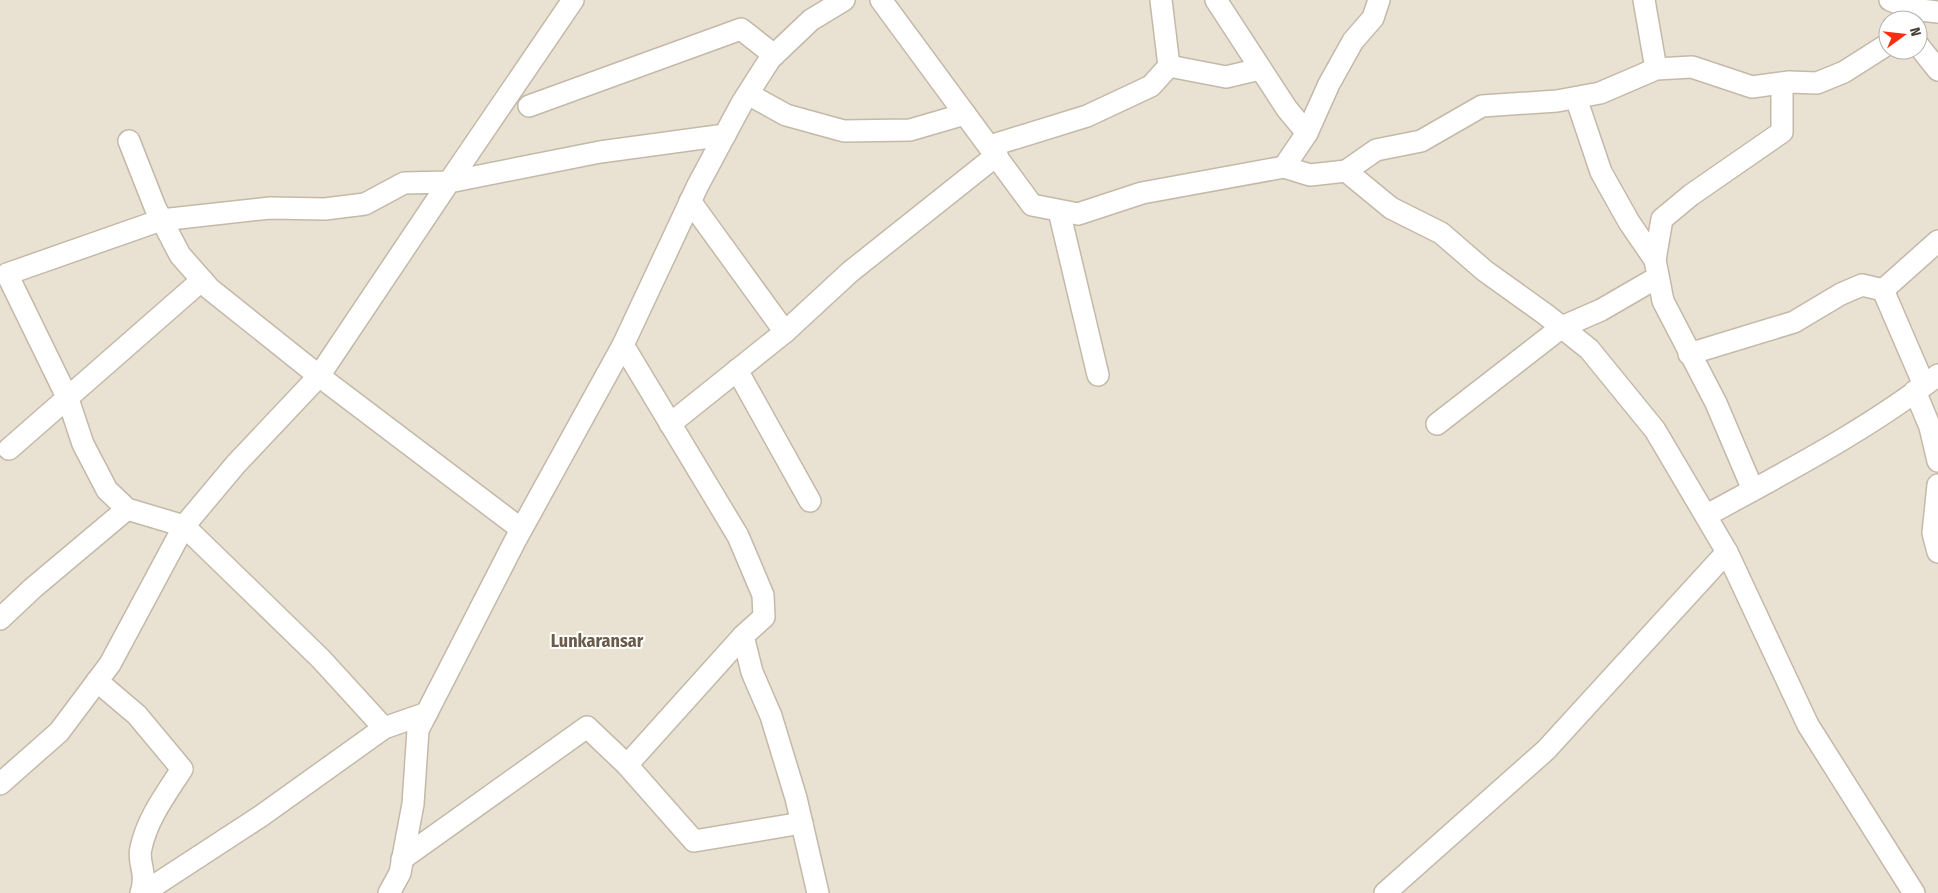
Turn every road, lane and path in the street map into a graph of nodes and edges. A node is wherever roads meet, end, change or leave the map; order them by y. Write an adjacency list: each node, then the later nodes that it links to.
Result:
1 (572, 0): 28 (street)
2 (844, 0): 11 (street)
3 (881, 0): 21 (street)
4 (1161, 0): 13 (street)
5 (1216, 0): 14 (street)
6 (1379, 0): 22 (street)
7 (1644, 0): 15 (street)
8 (1890, 0): 9 (street)
9 (1938, 12)
10 (1878, 50): 17 (street)
11 (774, 55): 18 (street); 20 (street)
12 (1928, 58): 16 (street)
13 (1169, 66): 14 (street); 25 (street)
14 (1260, 69): 22 (street)
15 (1656, 69): 17 (street); 19 (street)
16 (1938, 70)
17 (1782, 83): 33 (street)
18 (748, 94): 21 (street); 23 (street)
19 (1576, 98): 27 (street); 33 (street)
20 (529, 106)
21 (966, 114): 25 (street)
22 (1307, 133): 26 (street)
23 (725, 135): 28 (street); 29 (street)
24 (129, 141): 31 (street)
25 (993, 151): 30 (street); 38 (street)
26 (1284, 167): 27 (street); 30 (street)
27 (1346, 171): 37 (street)
28 (449, 182): 31 (street); 42 (street)
29 (690, 201): 38 (street); 39 (street)
30 (1059, 210): 43 (street)
31 (162, 220): 34 (street); 35 (street)
32 (1938, 241): 36 (street)
33 (1657, 268): 37 (street); 40 (street)
34 (3, 275): 45 (street)
35 (202, 280): 42 (street); 45 (street)
36 (1883, 290): 40 (street); 44 (street)
37 (1562, 327): 47 (street); 54 (street)
38 (786, 332): 41 (street)
39 (623, 345): 46 (street); 56 (street)
40 (1689, 354): 51 (street)
41 (737, 370): 46 (street); 52 (street)
42 (319, 376): 55 (street); 56 (street)
43 (1098, 376)
44 (1926, 384): 49 (street); 51 (street)
45 (68, 399): 48 (street); 53 (street)
46 (670, 424): 60 (street)
47 (1437, 424)
48 (3, 454)
49 (1938, 460)
50 (1938, 485): 58 (street)
51 (1753, 490): 54 (street)
52 (810, 501)
53 (128, 509): 55 (street); 59 (street)
54 (1707, 514): 57 (street)
55 (184, 526): 61 (street); 63 (street)
56 (522, 529): 62 (street)
57 (1727, 552): 71 (street); 72 (street)
58 (1938, 552)
59 (0, 619)
60 (743, 636): 64 (street); 66 (street)
61 (97, 681): 65 (street); 68 (street)
62 (427, 713): 63 (street); 67 (street)
63 (384, 728): 68 (street)
64 (627, 765): 66 (street); 67 (street)
65 (0, 784)
66 (802, 823): 70 (street)
67 (402, 859): 69 (street)
68 (142, 893)
69 (389, 893)
70 (818, 893)
71 (1386, 893)
72 (1914, 893)

